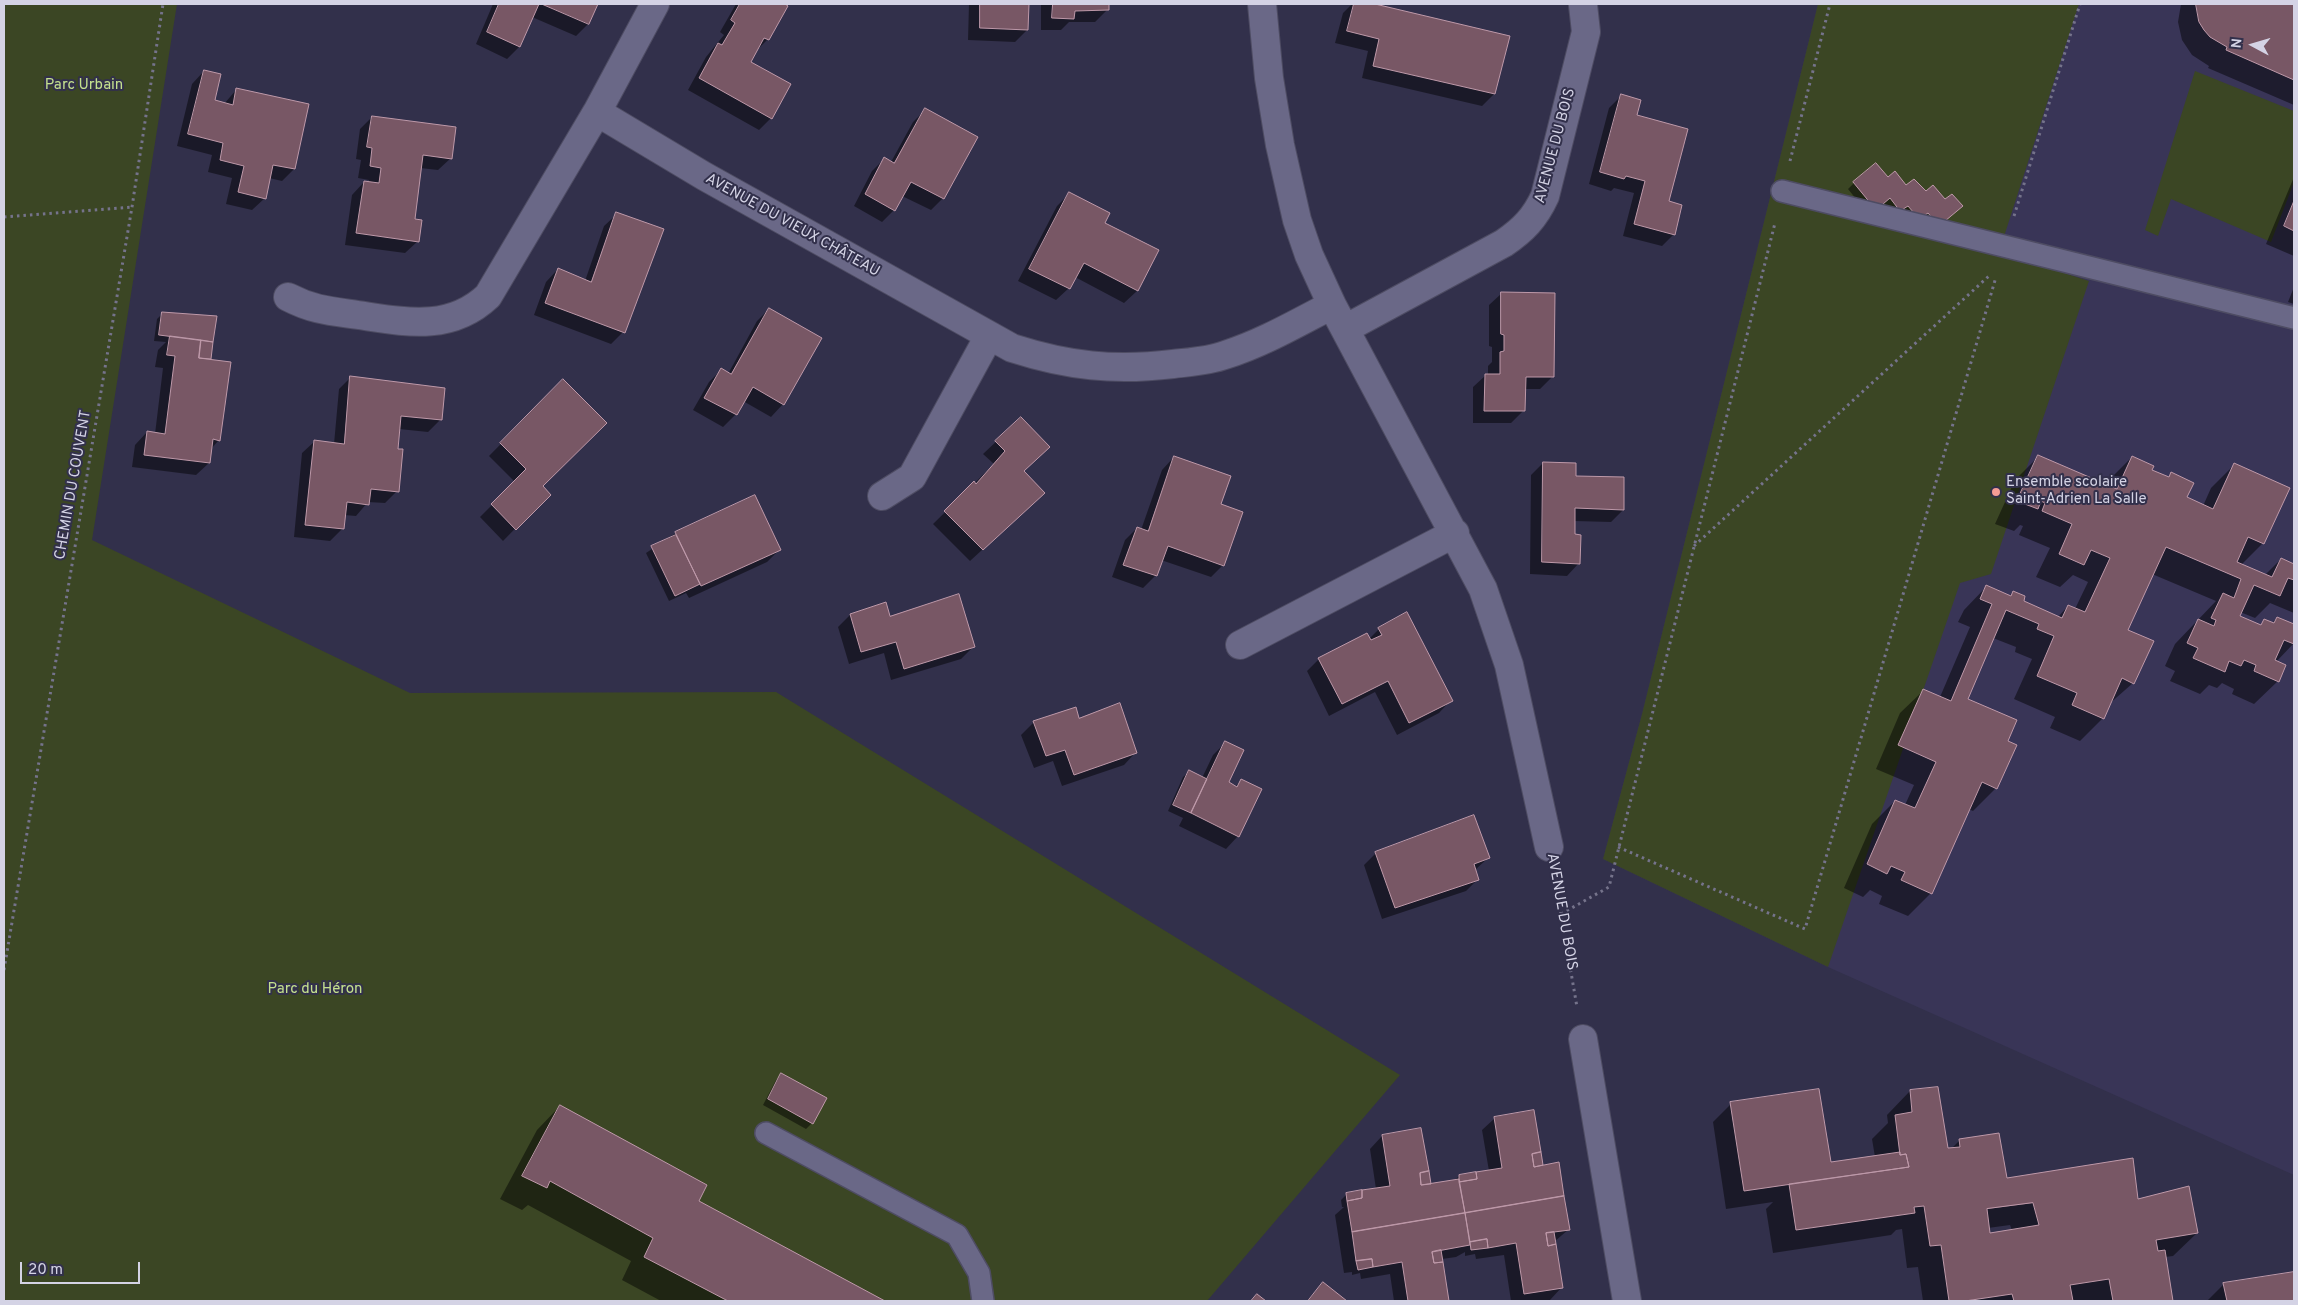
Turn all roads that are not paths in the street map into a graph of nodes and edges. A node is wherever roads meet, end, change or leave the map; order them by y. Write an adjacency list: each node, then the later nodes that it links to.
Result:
1 (655, 4): 4 (street)
2 (1262, 4): 7 (street, AVENUE DU BOIS)
3 (1583, 5): 9 (street, AVENUE DU BOIS)
4 (597, 112): 6 (street); 10 (street, AVENUE DU VIEUX CHÂTEAU)
5 (1782, 191): 8 (lane)
6 (288, 297)
7 (1332, 305): 9 (street, AVENUE DU BOIS); 10 (street, AVENUE DU VIEUX CHÂTEAU)
8 (2294, 318)
9 (1345, 329): 12 (street, AVENUE DU BOIS)
10 (990, 336): 11 (street)
11 (882, 496)
12 (1455, 533): 13 (street); 14 (street, AVENUE DU BOIS)
13 (1240, 644)
14 (1549, 847)
15 (1583, 1039): 18 (street)
16 (766, 1133): 17 (lane)
17 (983, 1301)
18 (1628, 1301)

